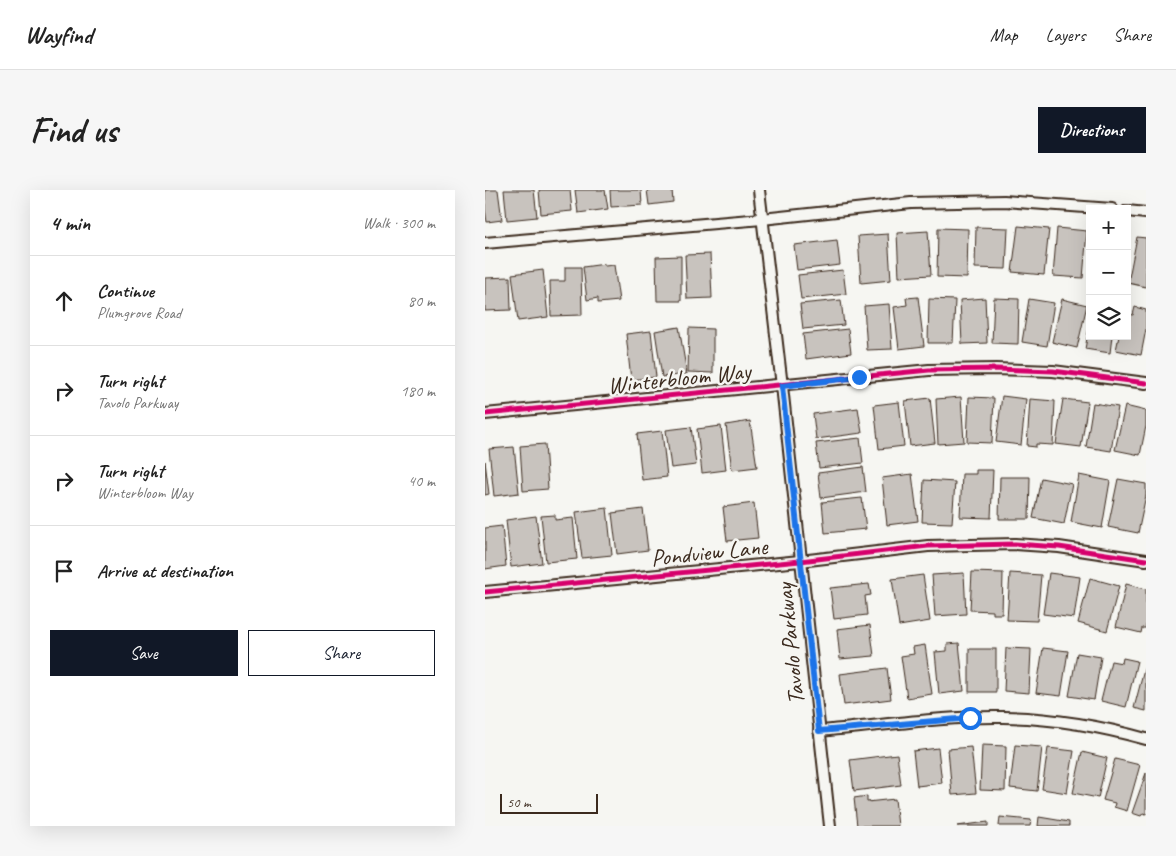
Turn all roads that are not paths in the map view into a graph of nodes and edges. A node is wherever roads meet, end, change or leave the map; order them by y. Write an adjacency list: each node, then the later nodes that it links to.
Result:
1 (759, 190): 5 (street, Tavolo Parkway)
2 (1086, 207): 5 (street)
3 (1131, 211): 4 (street)
4 (1146, 213)
5 (762, 219): 6 (street); 8 (street, Tavolo Parkway)
6 (485, 243)
7 (1146, 383): 8 (street, Winterbloom Way)
8 (782, 386): 9 (street, Winterbloom Way); 11 (street, Tavolo Parkway)
9 (485, 414)
10 (1146, 560): 11 (street, Pondview Lane)
11 (801, 561): 12 (street, Pondview Lane); 13 (street, Tavolo Parkway)
12 (485, 592)
13 (819, 731): 14 (street); 15 (street, Tavolo Parkway)
14 (1146, 739)
15 (830, 826)

